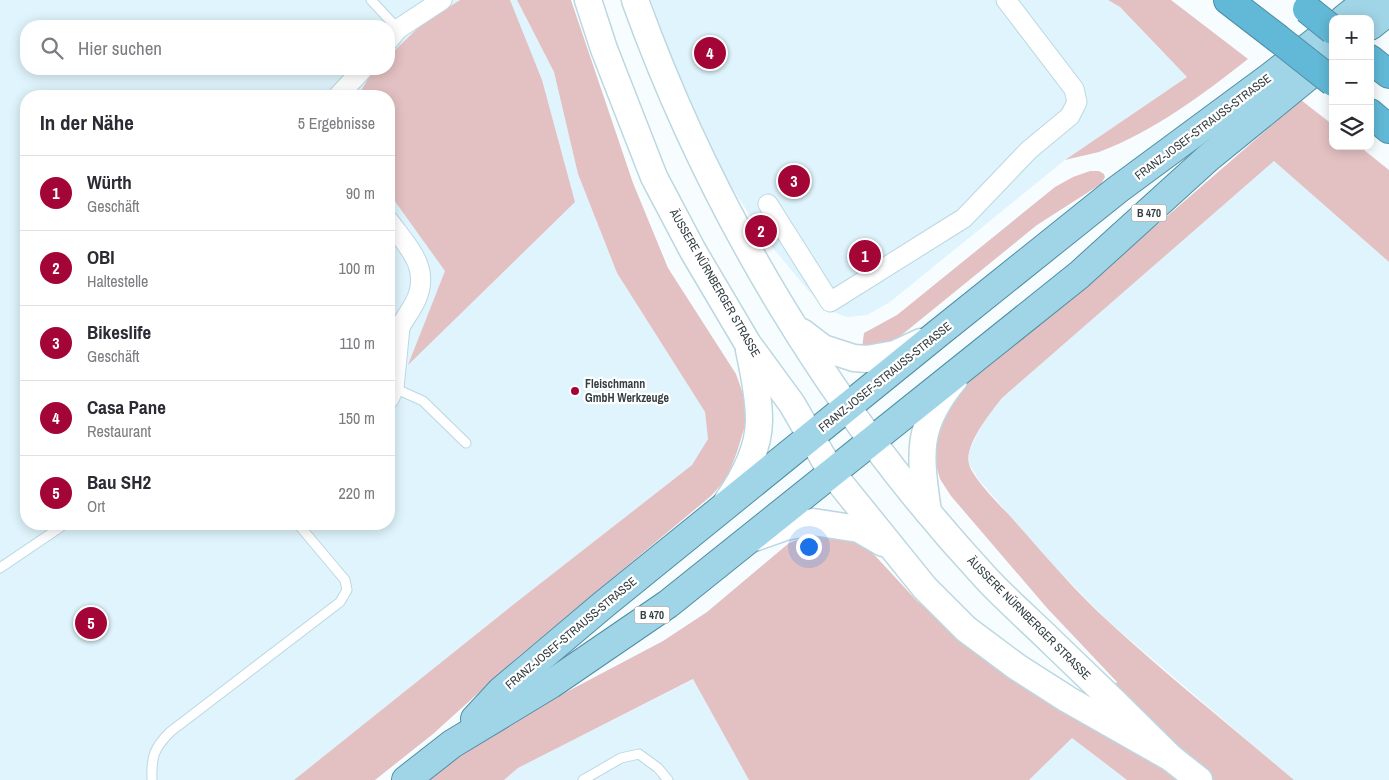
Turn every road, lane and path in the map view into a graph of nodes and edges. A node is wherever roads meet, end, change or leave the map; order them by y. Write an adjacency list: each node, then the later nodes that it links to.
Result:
1 (371, 0): 11 (lane)
2 (442, 0): 15 (street)
3 (588, 0): 27 (main road, ÄUSSERE NÜRNBERGER STRASSE)
4 (635, 0): 24 (main road, ÄUSSERE NÜRNBERGER STRASSE)
5 (1006, 0): 22 (street)
6 (1228, 0): 18 (highway, bridge)
7 (1368, 0): 10 (main road)
8 (1300, 5): 13 (highway, bridge)
9 (1389, 11): 12 (main road)
10 (1349, 15)
11 (385, 20)
12 (1374, 23)
13 (1329, 26)
14 (1329, 32): 26 (main road, FRANZ-JOSEF-STRAUSS-STRASSE / B 470)
15 (395, 33)
16 (1329, 59): 28 (main road, FRANZ-JOSEF-STRAUSS-STRASSE / B 470)
17 (357, 75): 19 (street)
18 (1329, 79)
19 (344, 90)
20 (1374, 116): 21 (highway)
21 (1389, 129)
22 (768, 204)
23 (395, 229): 25 (street)
24 (796, 328): 26 (main road); 30 (main road, ÄUSSERE NÜRNBERGER STRASSE)
25 (395, 331)
26 (936, 335): 30 (main road, FRANZ-JOSEF-STRAUSS-STRASSE / B 470)
27 (748, 344): 31 (main road, ÄUSSERE NÜRNBERGER STRASSE); 35 (main road)
28 (964, 368): 32 (main road, FRANZ-JOSEF-STRAUSS-STRASSE / B 470); 36 (main road)
29 (395, 394): 33 (lane)
30 (847, 407): 31 (main road, FRANZ-JOSEF-STRAUSS-STRASSE / B 470); 32 (main road, ÄUSSERE NÜRNBERGER STRASSE)
31 (810, 438): 34 (main road, ÄUSSERE NÜRNBERGER STRASSE); 35 (main road, FRANZ-JOSEF-STRAUSS-STRASSE / B 470)
32 (872, 441): 34 (main road, FRANZ-JOSEF-STRAUSS-STRASSE / B 470); 36 (main road, ÄUSSERE NÜRNBERGER STRASSE)
33 (466, 443)
34 (832, 473): 39 (main road, FRANZ-JOSEF-STRAUSS-STRASSE / B 470); 40 (main road, ÄUSSERE NÜRNBERGER STRASSE)
35 (721, 509): 42 (main road, FRANZ-JOSEF-STRAUSS-STRASSE / B 470)
36 (928, 512): 43 (main road, ÄUSSERE NÜRNBERGER STRASSE)
37 (56, 530): 41 (lane)
38 (303, 530): 44 (lane)
39 (748, 540): 40 (main road); 42 (main road, FRANZ-JOSEF-STRAUSS-STRASSE / B 470)
40 (892, 549): 43 (main road, ÄUSSERE NÜRNBERGER STRASSE)
41 (0, 568)
42 (452, 744): 45 (main road, FRANZ-JOSEF-STRAUSS-STRASSE / B 470)
43 (1171, 758): 48 (main road, ÄUSSERE NÜRNBERGER STRASSE)
44 (152, 780)
45 (406, 780)
46 (583, 780): 47 (lane)
47 (668, 780)
48 (1199, 780)

